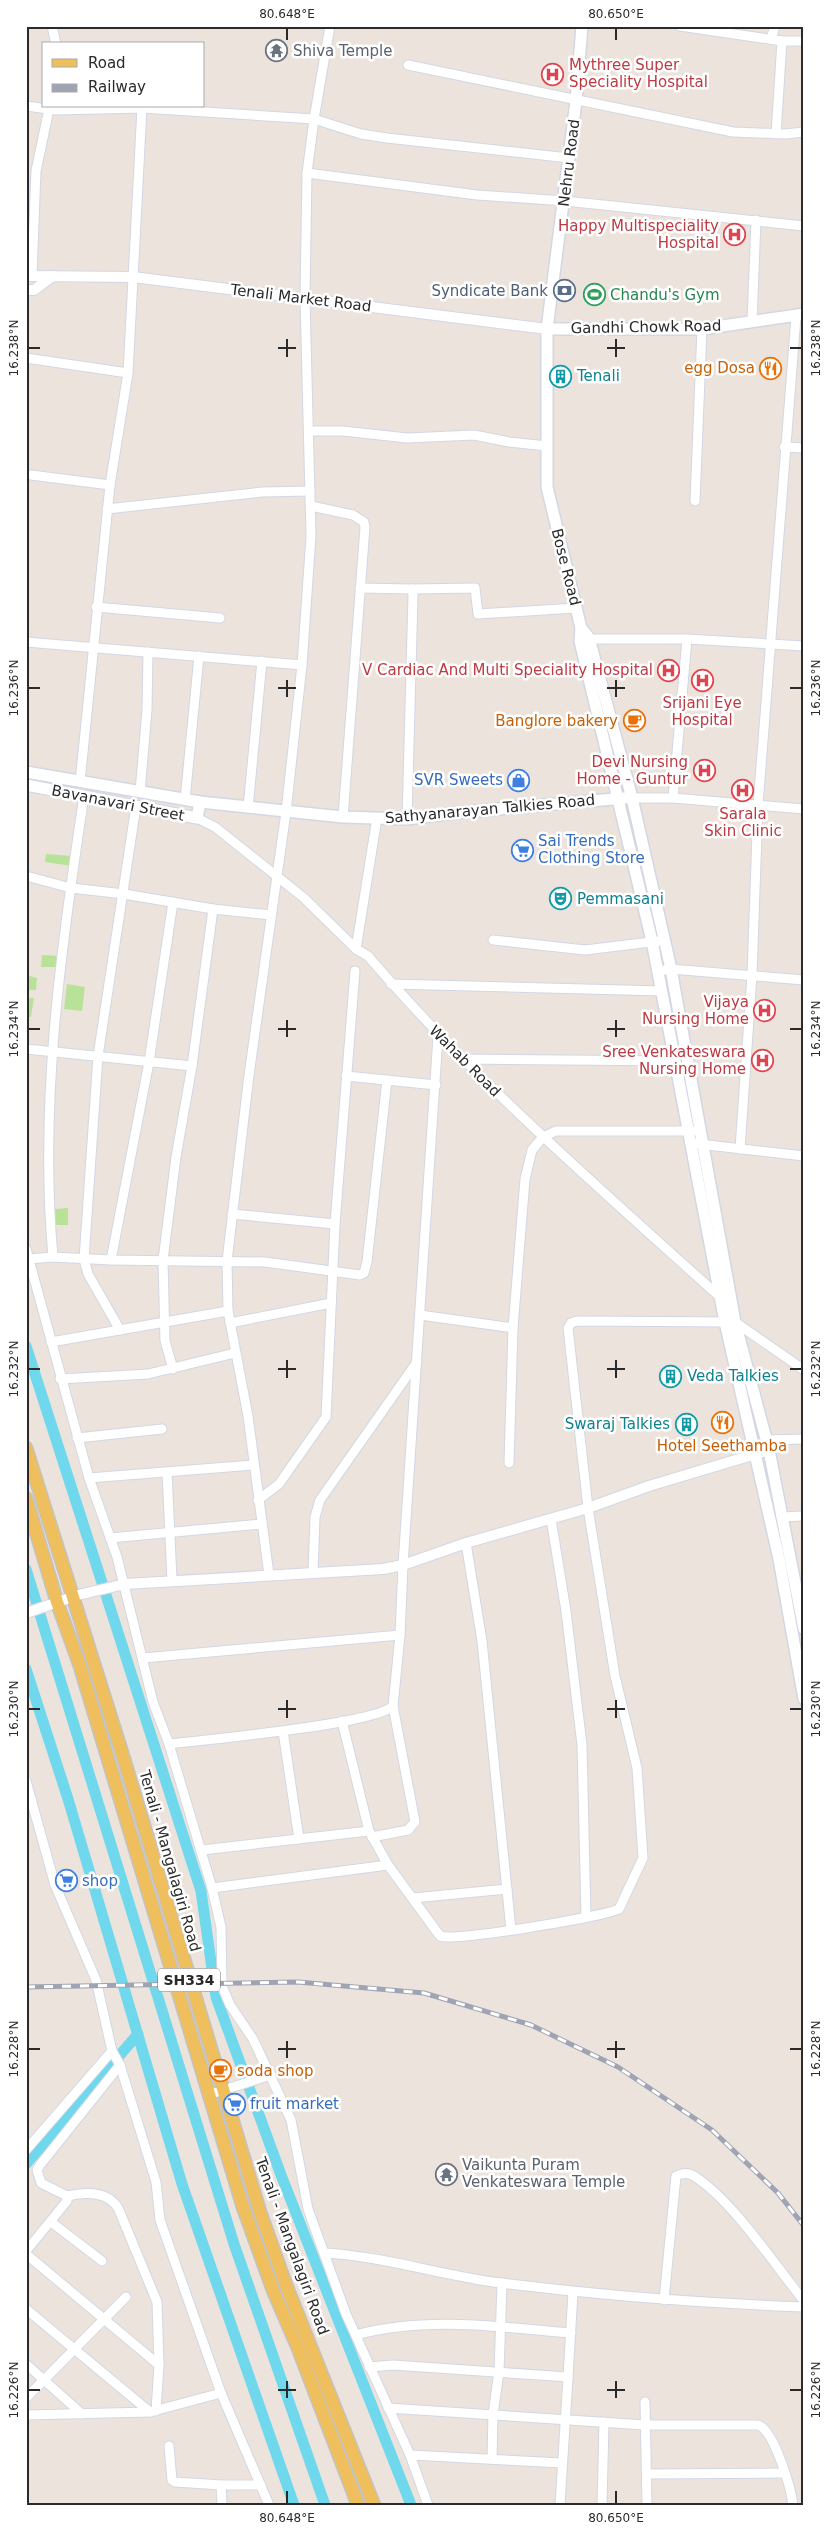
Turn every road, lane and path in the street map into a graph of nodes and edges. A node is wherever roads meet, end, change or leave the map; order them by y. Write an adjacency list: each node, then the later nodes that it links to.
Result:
1 (52, 26): 9 (street)
2 (330, 26): 16 (street)
3 (582, 26): 11 (main road, Nehru Road)
4 (680, 26): 6 (street)
5 (775, 26): 6 (street)
6 (771, 39): 7 (street)
7 (782, 41): 8 (street); 18 (street)
8 (804, 41)
9 (56, 42)
10 (408, 65): 11 (street)
11 (576, 101): 18 (street); 19 (main road, Nehru Road)
12 (26, 106): 13 (street)
13 (42, 107)
14 (54, 108): 15 (street); 24 (street)
15 (142, 108): 16 (street); 26 (street)
16 (314, 119): 19 (street); 20 (street)
17 (804, 132): 18 (street)
18 (776, 134)
19 (569, 158): 21 (main road, Nehru Road)
20 (307, 173): 21 (street); 28 (street)
21 (565, 201): 22 (street); 31 (main road, Nehru Road)
22 (756, 220): 23 (street); 30 (street)
23 (804, 226)
24 (29, 276): 25 (street, Tenali Market Road)
25 (53, 276): 26 (street, Tenali Market Road); 27 (street)
26 (133, 277): 28 (street, Tenali Market Road); 34 (street)
27 (26, 290)
28 (305, 298): 31 (street, Tenali Market Road); 35 (street)
29 (800, 315): 30 (main road, Gandhi Chowk Road); 37 (street)
30 (752, 322): 32 (main road, Gandhi Chowk Road)
31 (547, 329): 32 (main road, Gandhi Chowk Road); 36 (main road, Bose Road)
32 (702, 329): 42 (street)
33 (26, 358): 34 (street)
34 (128, 374): 40 (street)
35 (309, 431): 36 (street); 41 (street)
36 (547, 446): 48 (main road, Bose Road)
37 (784, 447): 38 (street); 53 (street)
38 (804, 448)
39 (30, 477): 40 (street)
40 (110, 485): 44 (street)
41 (310, 491): 43 (street); 44 (street)
42 (695, 501)
43 (311, 506): 45 (street); 59 (street)
44 (107, 509): 47 (street)
45 (360, 588): 46 (street); 75 (street)
46 (412, 589): 48 (street); 78 (street)
47 (96, 607): 49 (street); 55 (street)
48 (576, 608): 50 (main road, Bose Road)
49 (220, 618)
50 (583, 635): 51 (street); 65 (main road, Bose Road); 67 (main road)
51 (687, 639): 53 (street); 66 (street)
52 (26, 642): 55 (street)
53 (772, 644): 54 (street); 70 (street)
54 (804, 646)
55 (93, 648): 56 (street); 61 (street)
56 (148, 652): 57 (street); 63 (street)
57 (199, 656): 58 (street); 68 (street)
58 (262, 661): 59 (street); 72 (street)
59 (302, 665): 74 (street)
60 (26, 772): 61 (main road, Bavanavari Street)
61 (80, 782): 63 (main road, Bavanavari Street)
62 (26, 785): 64 (main road, Bavanavari Street)
63 (140, 792): 68 (main road, Bavanavari Street)
64 (84, 796): 71 (main road, Bavanavari Street); 81 (street)
65 (632, 798): 66 (street); 67 (main road, Sathyanarayan Talkies Road); 87 (main road, Bose Road)
66 (673, 798): 70 (street)
67 (618, 799): 78 (main road, Sathyanarayan Talkies Road); 88 (main road)
68 (185, 800): 69 (main road, Bavanavari Street)
69 (200, 802): 72 (main road, Sathyanarayan Talkies Road); 76 (main road, Bavanavari Street)
70 (758, 805): 73 (street); 93 (street)
71 (136, 806): 76 (main road, Bavanavari Street); 82 (street)
72 (248, 808): 74 (main road, Sathyanarayan Talkies Road)
73 (804, 809)
74 (286, 812): 75 (main road, Sathyanarayan Talkies Road); 80 (street)
75 (343, 817): 77 (main road, Sathyanarayan Talkies Road)
76 (197, 818): 80 (street, Wahab Road)
77 (376, 818): 78 (main road, Sathyanarayan Talkies Road); 89 (street)
78 (407, 819)
79 (26, 876): 81 (street)
80 (276, 876): 85 (street); 89 (street, Wahab Road)
81 (70, 888): 82 (street); 99 (street)
82 (124, 894): 83 (street); 100 (street)
83 (173, 902): 84 (street); 103 (street)
84 (213, 909): 85 (street); 104 (street)
85 (271, 915): 115 (street)
86 (493, 940): 88 (street)
87 (665, 940): 88 (street); 90 (main road, Bose Road)
88 (652, 942): 92 (main road)
89 (356, 949): 95 (street, Wahab Road)
90 (671, 969): 92 (street); 93 (street); 109 (main road, Bose Road)
91 (355, 971): 105 (street)
92 (658, 971): 96 (main road)
93 (752, 975): 94 (street); 113 (street)
94 (804, 980)
95 (391, 984): 96 (street); 97 (street, Wahab Road)
96 (662, 991): 102 (main road)
97 (438, 1036): 101 (street, Wahab Road); 107 (street)
98 (26, 1049): 99 (street)
99 (53, 1052): 100 (street); 118 (street)
100 (98, 1056): 103 (street); 119 (street)
101 (462, 1059): 102 (street); 110 (street, Wahab Road)
102 (675, 1061): 108 (main road)
103 (149, 1062): 104 (street); 121 (street)
104 (192, 1066): 122 (street)
105 (346, 1076): 106 (street); 116 (street)
106 (387, 1080): 107 (street); 124 (street)
107 (436, 1085): 129 (street)
108 (688, 1131): 109 (street); 110 (street); 111 (main road)
109 (702, 1132): 112 (main road, Bose Road)
110 (543, 1137): 125 (street, Wahab Road); 133 (street)
111 (690, 1143): 112 (street); 125 (main road)
112 (704, 1145): 113 (street); 127 (main road, Bose Road)
113 (740, 1149): 114 (street)
114 (804, 1156)
115 (232, 1214): 116 (street); 123 (street)
116 (335, 1224): 124 (street)
117 (26, 1249): 120 (street)
118 (53, 1257): 119 (street); 120 (street)
119 (84, 1259): 121 (street); 134 (street)
120 (29, 1260): 135 (street)
121 (111, 1260): 122 (street)
122 (163, 1260): 123 (street); 130 (street)
123 (227, 1261): 124 (street); 128 (street)
124 (333, 1272): 126 (street)
125 (720, 1298): 127 (street, Wahab Road); 131 (main road)
126 (330, 1303): 132 (street); 153 (street)
127 (732, 1308): 131 (main road, Bose Road)
128 (228, 1311): 130 (street); 132 (street)
129 (420, 1315): 133 (street); 137 (street)
130 (164, 1321): 134 (street); 139 (street)
131 (730, 1322): 140 (street); 145 (main road); 147 (main road); 154 (street)
132 (230, 1323): 136 (street)
133 (513, 1328): 148 (street)
134 (120, 1330): 135 (street)
135 (51, 1342): 141 (street)
136 (235, 1353): 139 (street); 149 (street)
137 (417, 1361): 162 (street); 163 (street)
138 (804, 1362): 140 (street)
139 (173, 1369): 141 (street)
140 (804, 1370)
141 (60, 1379): 143 (street)
142 (162, 1429): 143 (street)
143 (77, 1438): 151 (street)
144 (804, 1439): 145 (street)
145 (768, 1445): 147 (street); 156 (main road)
146 (26, 1448): 169 (main road, Tenali - Mangalagiri Road / SH334)
147 (756, 1454): 154 (street); 175 (main road)
148 (509, 1463)
149 (253, 1465): 150 (street); 153 (street)
150 (167, 1472): 151 (street); 159 (street)
151 (89, 1478): 160 (street)
152 (26, 1498): 170 (main road, SH334)
153 (258, 1500): 158 (street)
154 (588, 1508): 157 (street); 188 (street)
155 (804, 1516): 156 (street)
156 (781, 1517): 166 (main road)
157 (551, 1519): 161 (street); 188 (street)
158 (261, 1524): 159 (street); 165 (street)
159 (170, 1532): 160 (street); 167 (street)
160 (110, 1538): 168 (street)
161 (466, 1542): 162 (street); 186 (street)
162 (403, 1565): 163 (street); 173 (street)
163 (313, 1573): 165 (street)
164 (804, 1574): 166 (street)
165 (269, 1575): 167 (street)
166 (791, 1575): 172 (main road)
167 (172, 1580): 168 (street)
168 (120, 1585): 169 (street); 174 (street)
169 (75, 1596): 170 (street); 193 (main road, Tenali - Mangalagiri Road / SH334)
170 (54, 1604): 171 (street); 194 (main road, SH334)
171 (26, 1613)
172 (804, 1629)
173 (400, 1635): 174 (street); 176 (street)
174 (143, 1658): 179 (street)
175 (804, 1699)
176 (393, 1706): 177 (street); 181 (street)
177 (342, 1721): 178 (street); 181 (street)
178 (282, 1731): 179 (street); 182 (street)
179 (169, 1744): 183 (street)
180 (26, 1781): 190 (street)
181 (370, 1834): 182 (street); 184 (street)
182 (299, 1839): 183 (street)
183 (202, 1850): 185 (street)
184 (388, 1865): 185 (street); 187 (street)
185 (212, 1888): 192 (street)
186 (507, 1889): 187 (street); 189 (street)
187 (413, 1898): 189 (street)
188 (586, 1917): 189 (street)
189 (511, 1930)
190 (112, 2051): 191 (street); 195 (street)
191 (119, 2064): 196 (street); 219 (street)
192 (267, 2077): 193 (street); 199 (street)
193 (227, 2088): 194 (street); 241 (main road, Tenali - Mangalagiri Road / SH334)
194 (208, 2095): 240 (main road, SH334)
195 (26, 2150)
196 (67, 2196): 197 (street); 214 (street)
197 (52, 2222): 198 (street); 200 (street)
198 (26, 2252): 208 (street)
199 (324, 2253): 201 (street); 211 (street)
200 (102, 2262)
201 (502, 2283): 202 (street); 209 (street)
202 (573, 2292): 204 (street); 210 (street)
203 (126, 2297): 208 (street)
204 (664, 2300): 205 (street); 206 (street)
205 (804, 2301)
206 (804, 2307)
207 (26, 2309): 212 (street)
208 (104, 2320): 212 (street); 214 (street)
209 (500, 2327): 210 (street); 211 (street); 216 (street)
210 (571, 2334): 217 (street)
211 (356, 2336): 215 (street)
212 (75, 2349): 218 (street); 223 (street)
213 (26, 2364): 218 (street)
214 (159, 2365): 223 (street)
215 (369, 2367): 216 (street); 222 (street)
216 (499, 2372): 217 (street); 226 (street)
217 (568, 2377): 227 (street)
218 (44, 2380): 220 (street); 225 (street)
219 (221, 2393): 223 (street); 237 (street)
220 (26, 2398)
221 (645, 2402): 229 (street)
222 (388, 2408): 226 (street); 231 (street)
223 (153, 2412): 225 (street)
224 (27, 2414): 225 (street)
225 (82, 2414)
226 (493, 2414): 227 (street); 232 (street)
227 (566, 2420): 228 (street); 233 (street)
228 (604, 2422): 229 (street); 244 (street)
229 (646, 2425): 234 (street); 235 (street)
230 (169, 2446): 236 (street)
231 (410, 2455): 232 (street); 242 (street)
232 (492, 2459): 233 (street)
233 (562, 2463): 243 (street)
234 (784, 2473): 235 (street); 246 (street)
235 (647, 2474): 245 (street)
236 (221, 2485): 237 (street); 238 (street)
237 (261, 2485): 239 (street)
238 (222, 2505)
239 (269, 2505)
240 (358, 2505)
241 (374, 2505)
242 (428, 2505)
243 (560, 2505)
244 (602, 2505)
245 (647, 2505)
246 (792, 2505)

